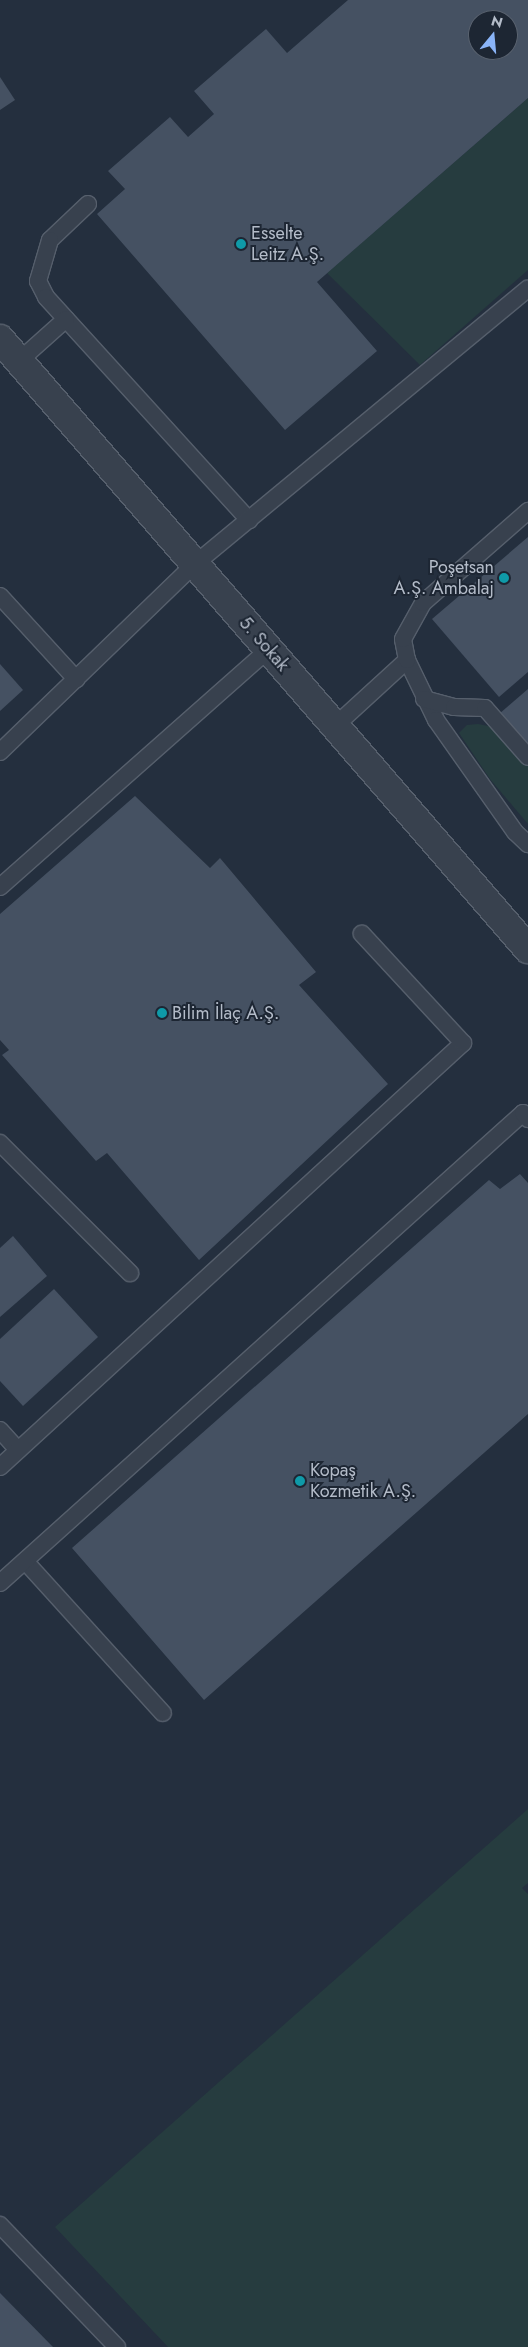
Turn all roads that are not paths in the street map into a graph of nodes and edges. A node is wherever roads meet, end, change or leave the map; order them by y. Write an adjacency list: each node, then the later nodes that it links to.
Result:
1 (88, 204): 3 (lane)
2 (528, 289): 7 (lane)
3 (66, 319): 5 (lane); 7 (lane)
4 (0, 339): 5 (street, 5. Sokak)
5 (20, 361): 8 (street, 5. Sokak)
6 (528, 511): 11 (lane)
7 (249, 520): 8 (lane)
8 (195, 564): 10 (street, 5. Sokak); 12 (lane)
9 (0, 596): 12 (lane)
10 (269, 649): 14 (street, 5. Sokak); 18 (lane)
11 (406, 660): 13 (lane); 14 (lane)
12 (76, 679): 15 (lane)
13 (424, 699): 16 (lane); 17 (lane)
14 (335, 726): 20 (street, 5. Sokak)
15 (0, 752)
16 (528, 757)
17 (528, 844)
18 (0, 887)
19 (362, 934): 25 (lane)
20 (528, 949)
21 (528, 1119): 27 (lane)
22 (0, 1143): 23 (lane)
23 (130, 1274)
24 (0, 1430): 25 (lane)
25 (18, 1450): 26 (lane)
26 (0, 1467)
27 (25, 1560): 28 (lane); 29 (lane)
28 (0, 1583)
29 (163, 1713)
30 (0, 2225): 31 (lane)
31 (117, 2347)

